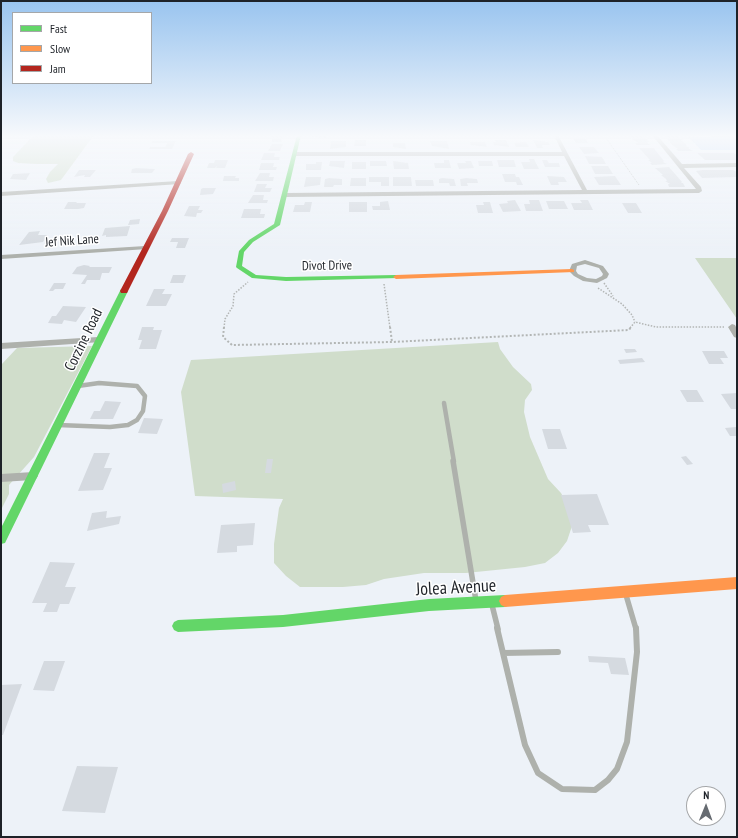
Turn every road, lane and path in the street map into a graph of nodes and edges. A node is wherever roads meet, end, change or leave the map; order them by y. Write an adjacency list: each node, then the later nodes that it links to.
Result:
1 (182, 174): 6 (street, Corzine Road)
2 (290, 174): 10 (street)
3 (576, 174): 8 (street)
4 (631, 174): 7 (path)
5 (687, 174): 7 (street)
6 (178, 183): 9 (street); 11 (street, Corzine Road)
7 (644, 192): 8 (street)
8 (586, 193): 10 (street)
9 (1, 194)
10 (285, 194): 14 (street)
11 (145, 248): 12 (street, Jef Nik Lane); 22 (street, Corzine Road)
12 (1, 257)
13 (572, 271): 15 (street, Divot Drive); 16 (street, Divot Drive); 17 (street)
14 (254, 277): 15 (street, Divot Drive); 23 (path)
15 (382, 277): 23 (path)
16 (602, 279): 17 (street); 18 (path)
17 (585, 280): 18 (path)
18 (614, 297): 19 (path)
19 (635, 322): 20 (path); 23 (path)
20 (732, 327): 21 (street)
21 (737, 335)
22 (98, 340): 24 (street); 25 (street, Corzine Road)
23 (392, 342)
24 (1, 346)
25 (77, 386): 27 (street, Corzine Road); 27 (lane)
26 (444, 403): 33 (lane)
27 (58, 425): 28 (street, Corzine Road)
28 (33, 476): 29 (street); 30 (street, Corzine Road)
29 (1, 478)
30 (1, 539)
31 (737, 584): 32 (street, Jolea Avenue)
32 (625, 592): 34 (street, Jolea Avenue); 37 (lane)
33 (476, 602): 34 (street, Jolea Avenue); 35 (street, Jolea Avenue)
34 (491, 602): 37 (lane)
35 (178, 626)
36 (558, 652): 37 (lane)
37 (503, 653)

